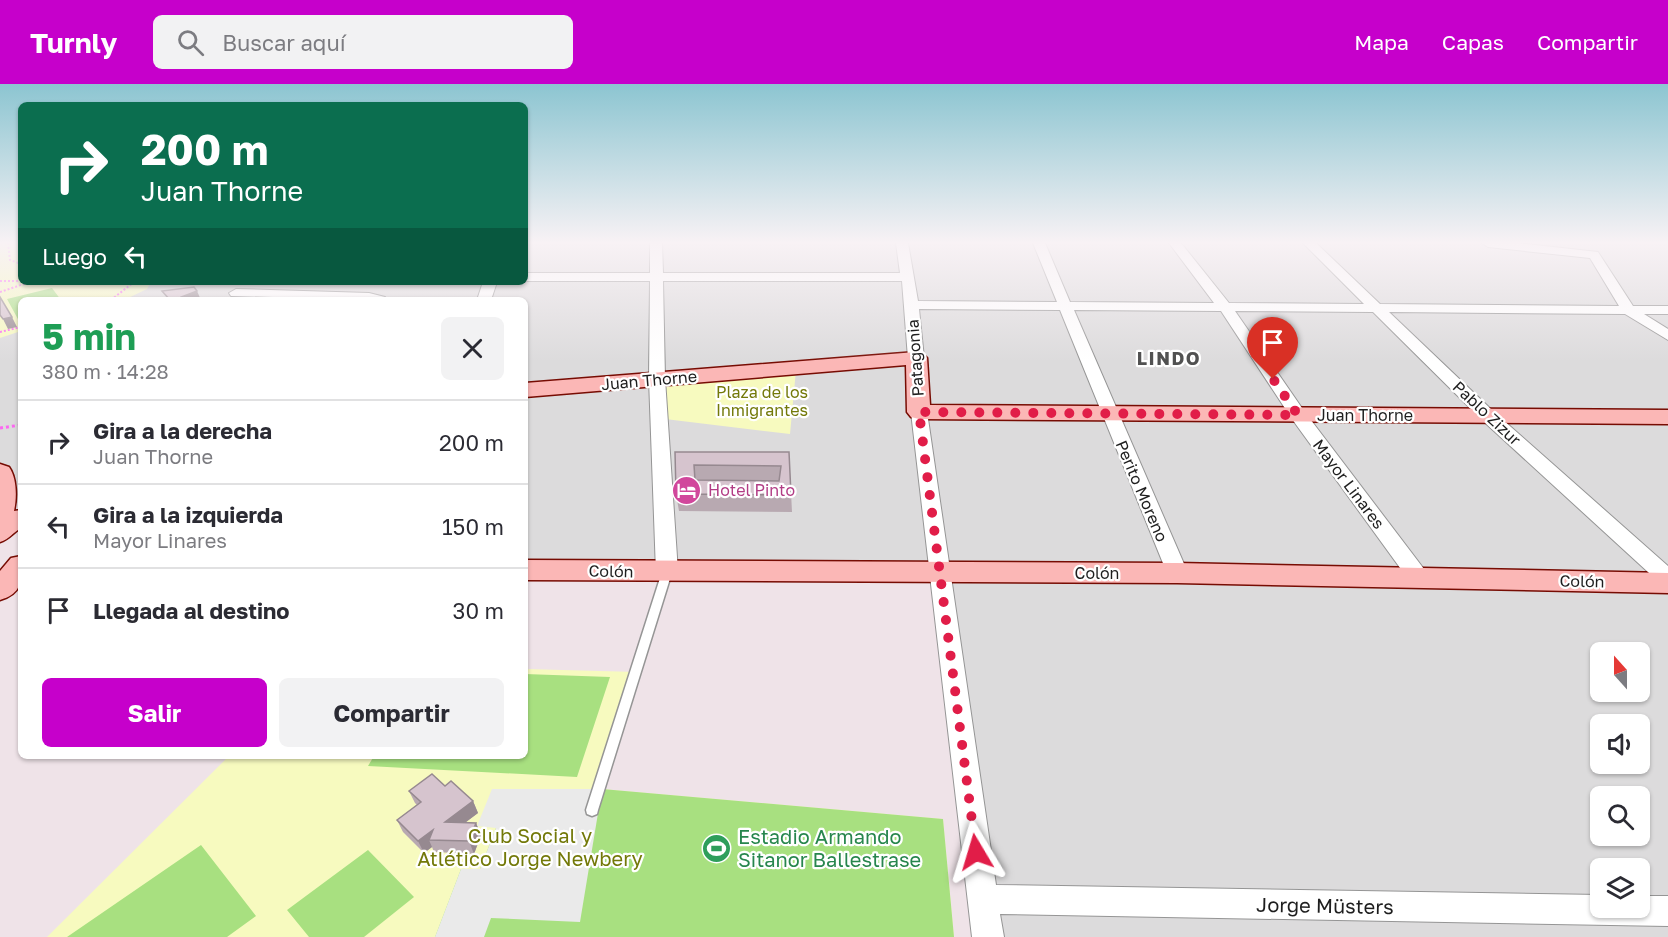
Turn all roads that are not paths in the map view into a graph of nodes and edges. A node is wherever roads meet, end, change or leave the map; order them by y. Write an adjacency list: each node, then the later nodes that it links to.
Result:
1 (655, 283): 18 (street)
2 (908, 283): 10 (street, Patagonia)
3 (1054, 283): 11 (street, Perito Moreno)
4 (1206, 283): 12 (street, Mayor Linares)
5 (1351, 283): 13 (street, Pablo Zizur)
6 (1612, 283): 14 (street)
7 (249, 285): 8 (street)
8 (231, 297): 9 (street)
9 (369, 297)
10 (912, 305): 11 (street); 17 (street, Patagonia)
11 (1063, 305): 12 (street); 21 (street, Perito Moreno)
12 (1224, 306): 13 (street); 22 (street, Mayor Linares)
13 (1378, 308): 14 (street); 23 (street, Pablo Zizur)
14 (1629, 310): 15 (street); 16 (street)
15 (1668, 310)
16 (1668, 336)
17 (916, 358): 18 (street, Juan Thorne); 20 (street, Patagonia)
18 (657, 379): 19 (street, Juan Thorne); 32 (street)
19 (528, 390)
20 (919, 412): 21 (street, Juan Thorne); 33 (street, Patagonia)
21 (1109, 413): 22 (street, Juan Thorne); 34 (street, Perito Moreno)
22 (1298, 415): 23 (street, Juan Thorne); 35 (street, Mayor Linares)
23 (1488, 416): 24 (street, Juan Thorne); 36 (street, Pablo Zizur)
24 (1668, 417)
25 (0, 472): 26 (street)
26 (13, 506): 27 (street)
27 (0, 533)
28 (0, 555): 29 (street)
29 (18, 556)
30 (18, 569): 38 (street)
31 (528, 570): 32 (street, Colón)
32 (667, 572): 33 (street, Colón); 39 (lane)
33 (940, 572): 34 (street, Colón); 40 (street, Patagonia)
34 (1177, 573): 35 (street, Colón)
35 (1419, 578): 37 (street, Colón)
36 (1668, 578)
37 (1668, 583)
38 (0, 590)
39 (592, 810)
40 (982, 899): 41 (street, Jorge Müsters); 42 (street, Patagonia)
41 (1668, 911)
42 (988, 937)

